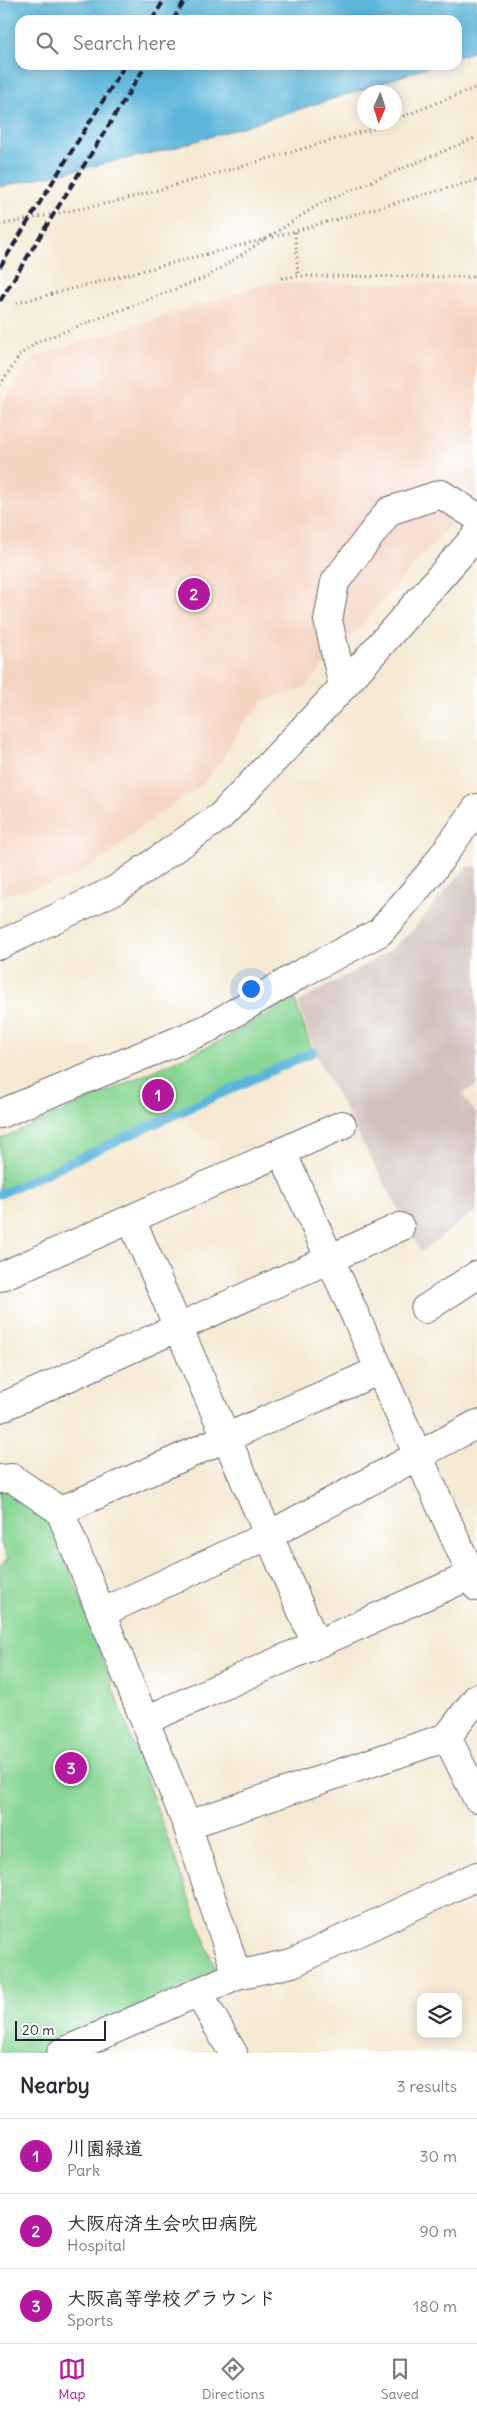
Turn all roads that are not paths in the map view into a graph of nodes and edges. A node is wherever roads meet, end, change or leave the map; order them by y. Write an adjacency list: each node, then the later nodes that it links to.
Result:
1 (477, 517): 3 (street)
2 (477, 536): 3 (street)
3 (343, 687): 5 (street)
4 (475, 816): 6 (street)
5 (0, 945)
6 (3, 1106)
7 (342, 1125): 8 (street)
8 (282, 1152): 9 (street); 11 (street)
9 (131, 1219): 13 (street); 15 (street)
10 (400, 1227): 11 (street)
11 (330, 1259): 15 (street); 16 (street)
12 (477, 1275): 14 (street)
13 (0, 1276)
14 (425, 1309)
15 (180, 1327): 17 (street); 19 (street)
16 (380, 1370): 19 (street); 20 (street)
17 (0, 1408)
18 (477, 1424): 20 (street)
19 (224, 1438): 22 (street); 23 (street)
20 (418, 1455): 23 (street); 24 (street)
21 (0, 1478): 22 (street)
22 (60, 1511): 26 (street)
23 (269, 1535): 26 (street); 27 (street)
24 (469, 1546): 25 (street)
25 (474, 1581): 27 (street)
26 (101, 1613): 29 (street)
27 (316, 1644): 29 (street)
28 (477, 1698): 30 (street)
29 (146, 1720): 32 (street)
30 (447, 1737): 31 (street); 32 (street)
31 (477, 1798)
32 (187, 1825): 34 (street)
33 (477, 1876): 34 (street)
34 (237, 1975): 35 (street)
35 (198, 1992): 36 (street); 37 (street)
36 (61, 2053)
37 (233, 2053)

